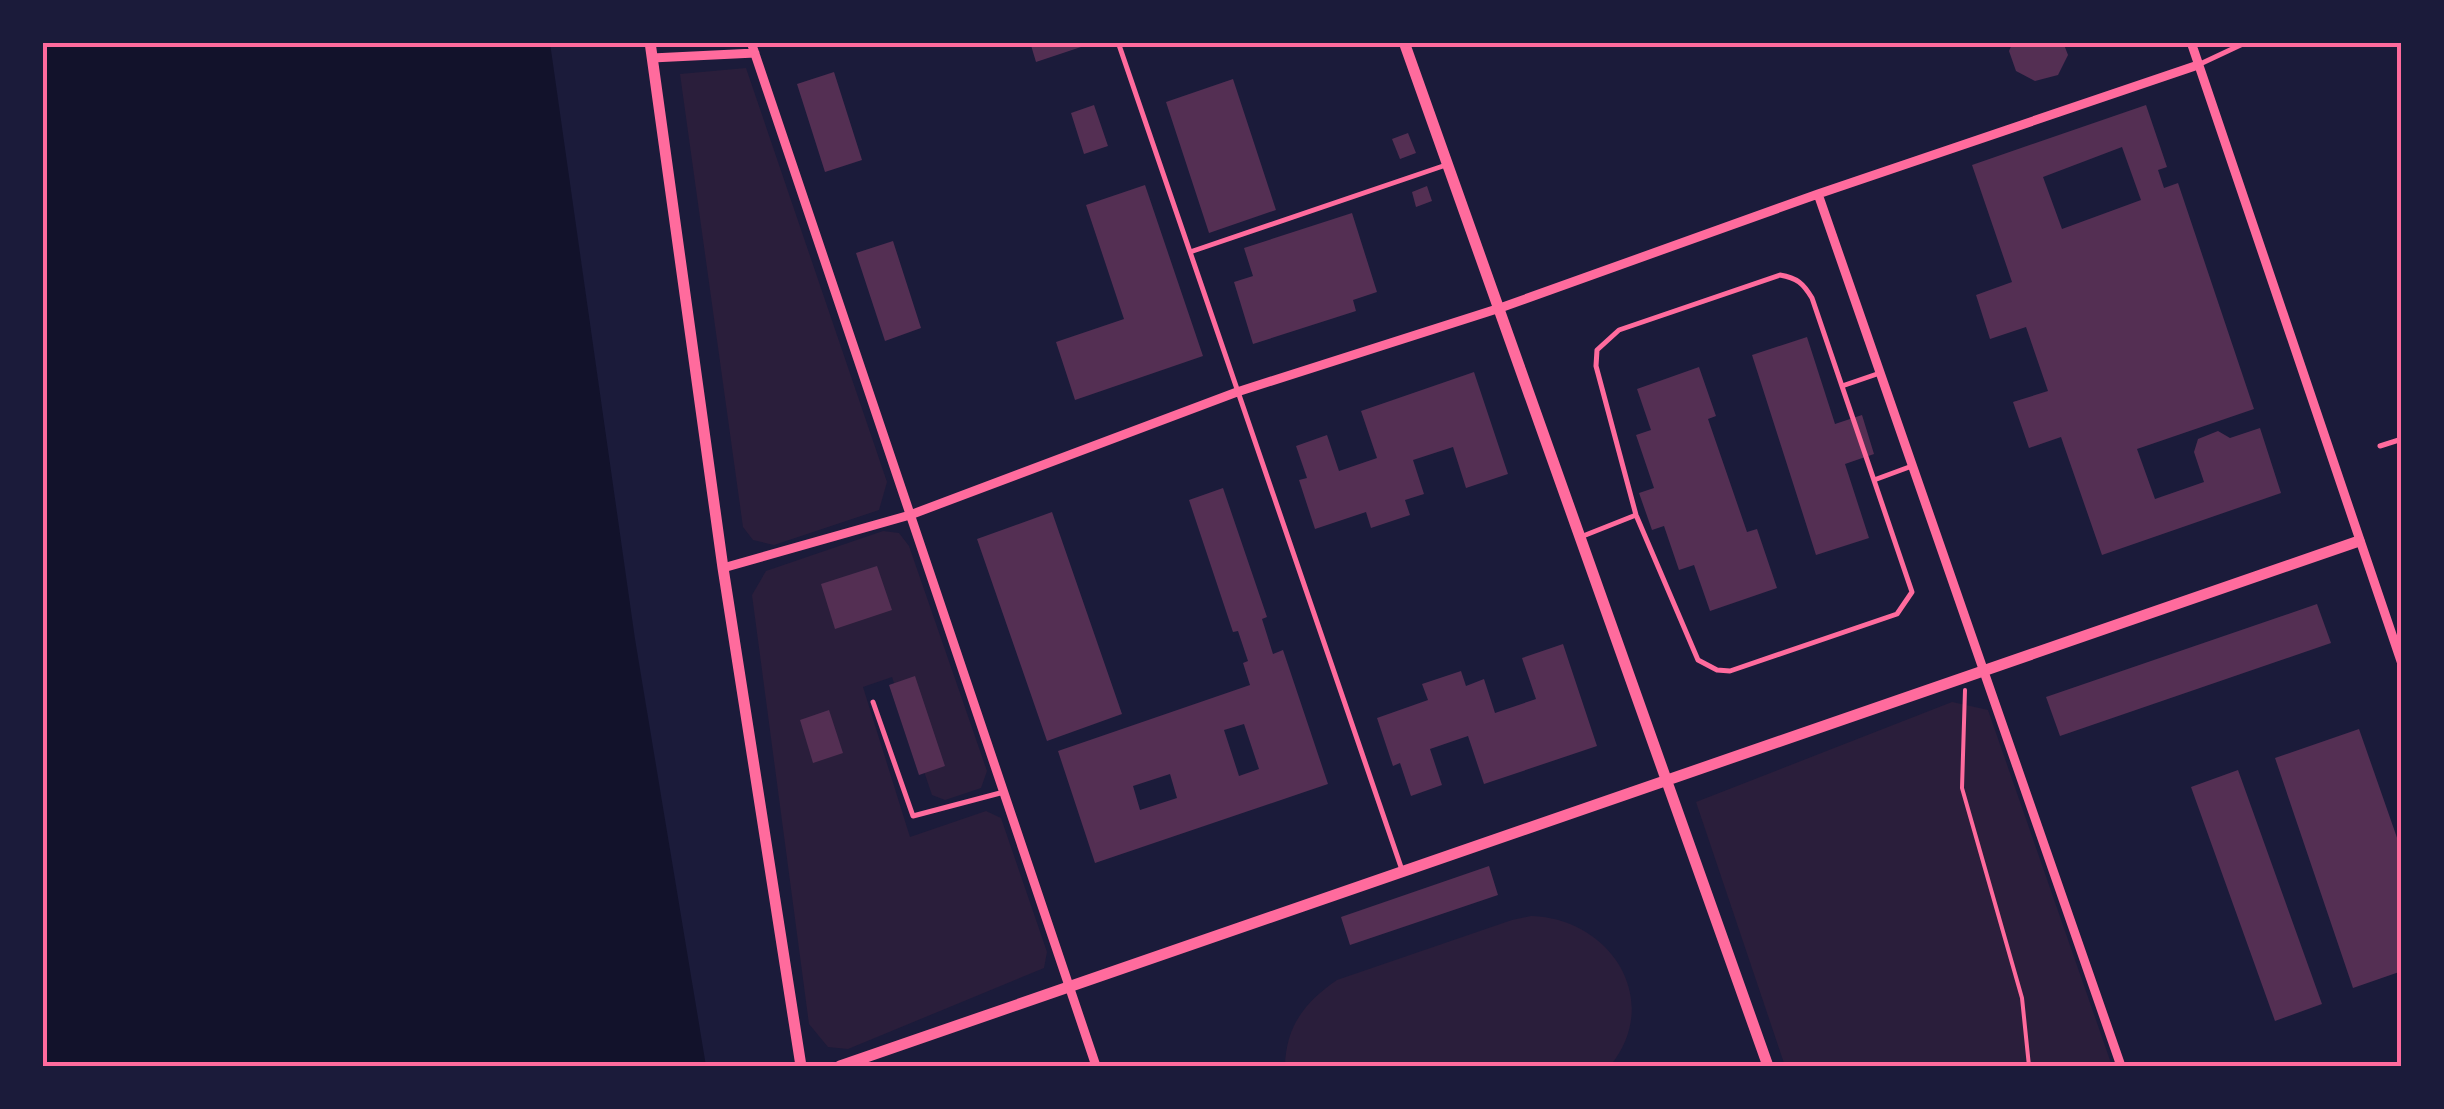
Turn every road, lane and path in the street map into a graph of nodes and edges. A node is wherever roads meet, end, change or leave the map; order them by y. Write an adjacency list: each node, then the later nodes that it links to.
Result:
1 (650, 42): 7 (street)
2 (1118, 42): 11 (lane)
3 (1404, 42): 9 (street)
4 (2190, 42): 8 (street)
5 (2247, 42): 8 (lane)
6 (753, 48): 7 (street); 20 (street)
7 (652, 58): 24 (street)
8 (2198, 65): 10 (street); 23 (street)
9 (1446, 165): 11 (lane); 12 (street)
10 (1818, 194): 12 (street); 13 (street)
11 (1190, 252): 15 (lane)
12 (1500, 308): 15 (street); 22 (street)
13 (1880, 373): 14 (lane); 18 (street)
14 (1842, 386): 19 (lane); 21 (lane)
15 (1238, 392): 20 (street); 32 (lane)
16 (2402, 438): 17 (lane)
17 (2380, 446)
18 (1912, 466): 19 (lane); 27 (street)
19 (1874, 480): 21 (lane)
20 (910, 515): 24 (street); 31 (street)
21 (1636, 515): 22 (lane)
22 (1581, 537): 30 (street)
23 (2360, 541): 25 (street); 27 (street)
24 (723, 568): 34 (street)
25 (2396, 633): 26 (street)
26 (2402, 664)
27 (1983, 669): 28 (street); 39 (street)
28 (1966, 675): 30 (street); 38 (path)
29 (873, 702): 31 (lane)
30 (1664, 781): 32 (street); 37 (street)
31 (1004, 792): 33 (street)
32 (1401, 868): 33 (street)
33 (1070, 985): 35 (street); 36 (street)
34 (801, 1066)
35 (840, 1066)
36 (1096, 1066)
37 (1768, 1066)
38 (2029, 1066)
39 (2121, 1066)

